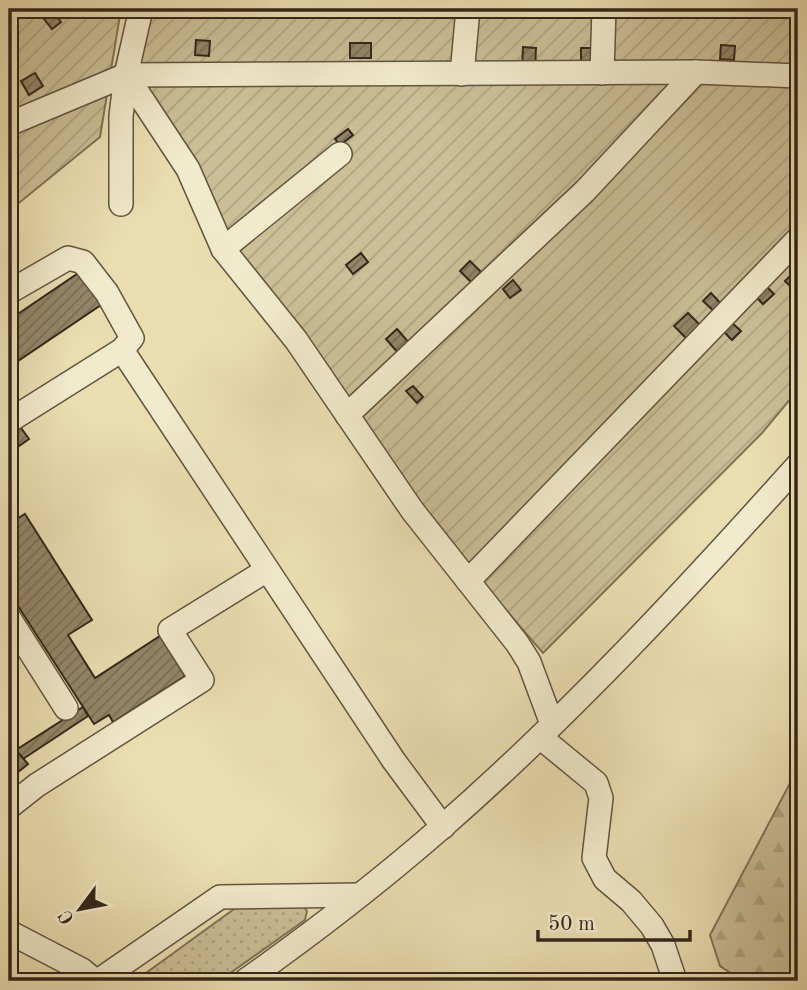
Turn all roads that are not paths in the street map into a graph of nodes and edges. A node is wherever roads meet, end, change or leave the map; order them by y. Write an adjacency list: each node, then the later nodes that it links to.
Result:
1 (141, 9): 7 (street)
2 (468, 9): 6 (street)
3 (604, 9): 5 (street)
4 (696, 72): 5 (street); 8 (street); 16 (street)
5 (602, 73): 6 (street)
6 (462, 74): 7 (street)
7 (126, 75): 9 (street); 11 (street); 13 (street)
8 (798, 76)
9 (9, 124)
10 (340, 154): 13 (street)
11 (121, 204)
12 (798, 239): 20 (street)
13 (223, 249): 16 (street)
14 (9, 292): 15 (street)
15 (122, 350): 17 (street); 19 (street)
16 (347, 415): 20 (street)
17 (9, 421)
18 (798, 465): 23 (street)
19 (267, 570): 24 (street); 25 (street)
20 (468, 581): 23 (street)
21 (9, 618): 22 (street)
22 (66, 708)
23 (546, 731): 25 (street); 30 (street)
24 (9, 807)
25 (443, 827): 26 (street)
26 (360, 895): 28 (street); 29 (street)
27 (9, 932): 28 (street)
28 (96, 981)
29 (245, 981)
30 (674, 981)

